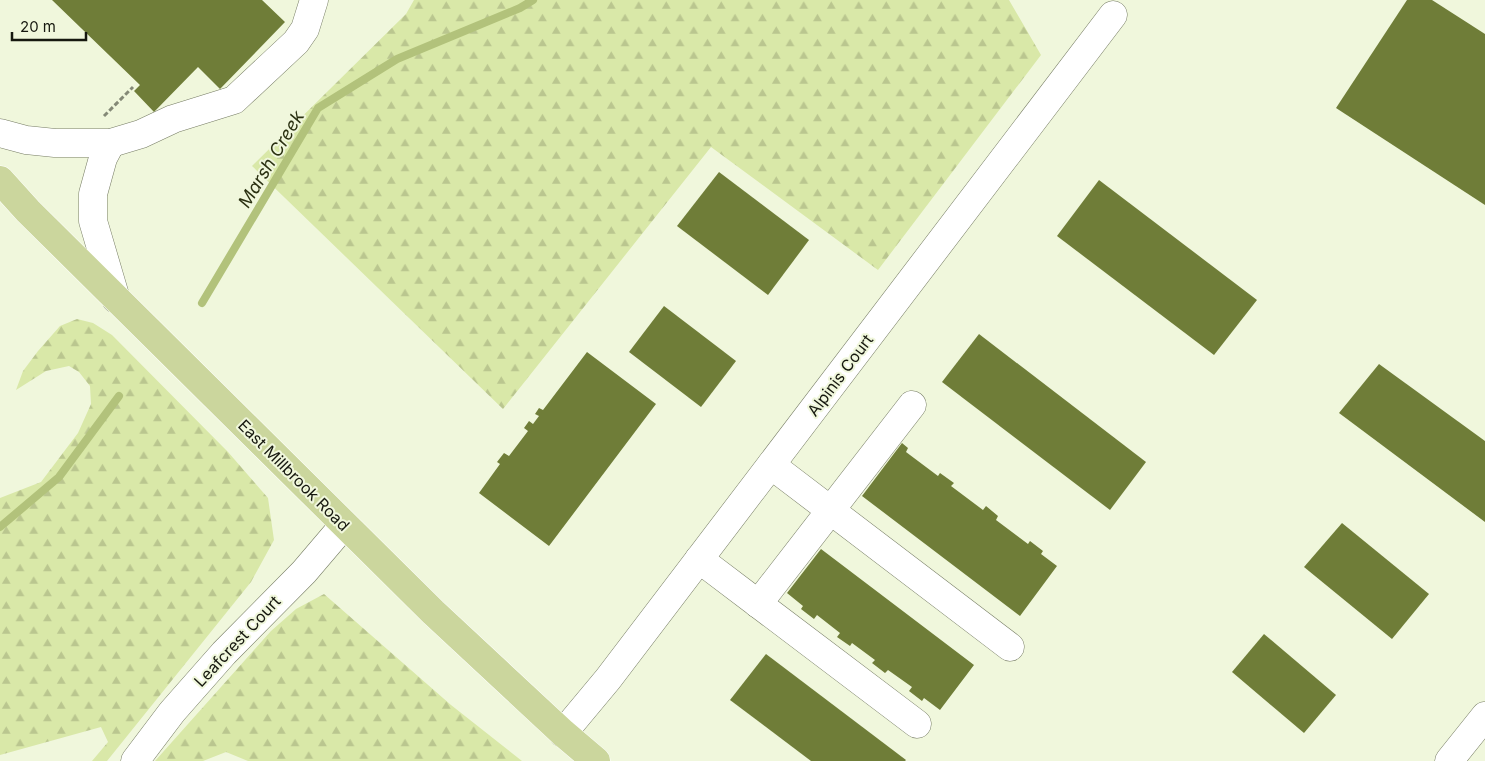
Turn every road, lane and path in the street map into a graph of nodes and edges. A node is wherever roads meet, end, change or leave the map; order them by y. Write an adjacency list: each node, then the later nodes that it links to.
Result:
1 (314, 0): 6 (street)
2 (1114, 15): 10 (street, Alpinis Court)
3 (133, 87): 4 (path)
4 (104, 116)
5 (0, 133): 6 (street)
6 (111, 143): 8 (street)
7 (0, 180): 8 (main road, East Millbrook Road)
8 (116, 298): 12 (main road, East Millbrook Road)
9 (912, 405): 11 (street)
10 (771, 465): 11 (street); 13 (street, Alpinis Court)
11 (830, 510): 14 (street); 15 (street)
12 (344, 525): 18 (main road, East Millbrook Road); 19 (street, Leafcrest Court)
13 (699, 559): 14 (street); 18 (street, Alpinis Court)
14 (758, 604): 17 (street)
15 (1010, 647)
16 (1485, 716): 21 (street)
17 (917, 724)
18 (563, 733): 20 (main road, East Millbrook Road)
19 (135, 761)
20 (596, 761)
21 (1449, 761)

